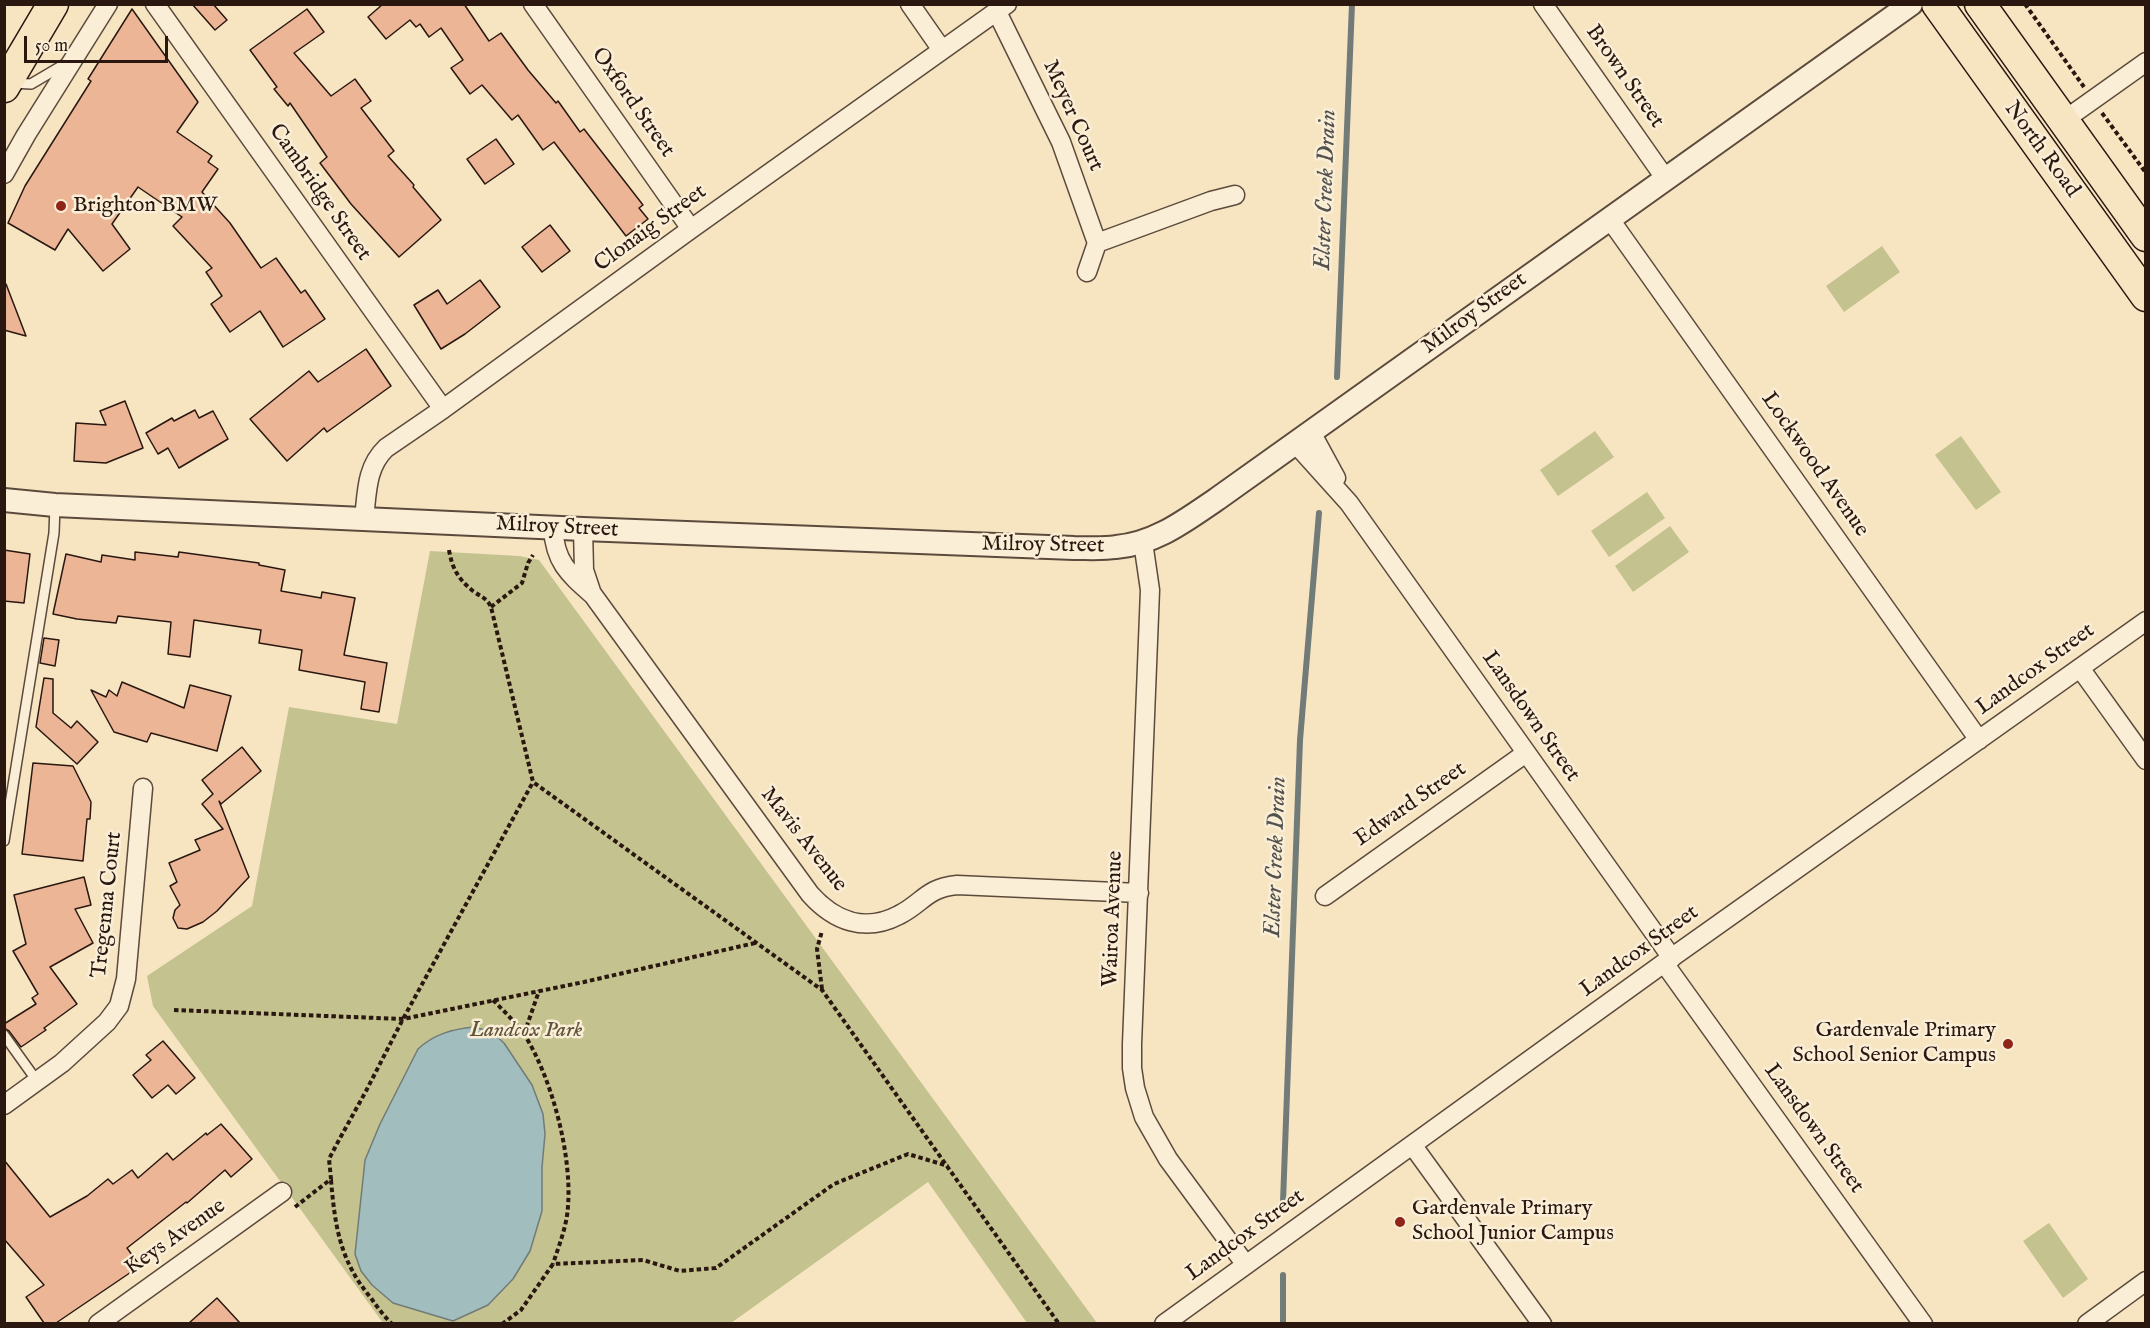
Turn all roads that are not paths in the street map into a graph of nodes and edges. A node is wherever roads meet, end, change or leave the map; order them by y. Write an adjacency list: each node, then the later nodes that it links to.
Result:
1 (53, 4): 14 (highway)
2 (108, 4): 12 (street)
3 (155, 4): 26 (street, Cambridge Street)
4 (533, 4): 20 (street, Oxford Street)
5 (910, 4): 11 (street)
6 (1543, 4): 17 (street, Brown Street)
7 (1911, 4): 17 (street, Milroy Street)
8 (1937, 4): 23 (highway, North Road)
9 (1980, 4): 15 (highway, North Road)
10 (1002, 8): 11 (street, Clonaig Street); 22 (street, Meyer Court)
11 (942, 50): 20 (street, Clonaig Street)
12 (76, 55): 14 (lane); 16 (street)
13 (2145, 62): 15 (street)
14 (5, 85)
15 (2063, 121): 21 (highway, North Road)
16 (4, 174)
17 (1665, 178): 19 (street, Milroy Street)
18 (1235, 195): 22 (street)
19 (1610, 218): 27 (street, Milroy Street); 37 (street, Lockwood Avenue)
20 (691, 229): 26 (street, Clonaig Street)
21 (2142, 232): 23 (highway)
22 (1097, 243): 24 (street)
23 (2111, 248): 25 (highway, North Road)
24 (1087, 272)
25 (2145, 296)
26 (443, 409): 30 (street, Clonaig Street)
27 (1303, 437): 33 (street, Milroy Street); 38 (street, Lansdown Street)
28 (5, 500): 29 (street, Milroy Street)
29 (55, 505): 30 (street, Milroy Street); 41 (lane)
30 (364, 519): 31 (street, Milroy Street)
31 (553, 528): 32 (street, Milroy Street); 34 (street, Mavis Avenue)
32 (583, 530): 33 (street, Milroy Street); 34 (street, Mavis Avenue)
33 (1143, 542): 42 (street, Wairoa Avenue)
34 (593, 595): 42 (street, Mavis Avenue)
35 (2145, 621): 36 (street, Landcox Street)
36 (2079, 668): 37 (street, Landcox Street); 39 (street)
37 (1979, 740): 44 (street, Landcox Street)
38 (1526, 753): 43 (street, Edward Street); 44 (street, Lansdown Street)
39 (2145, 760)
40 (144, 788): 46 (street, Tregenna Court)
41 (4, 842)
42 (1139, 893): 50 (street, Wairoa Avenue)
43 (1325, 896)
44 (1668, 961): 48 (street, Landcox Street); 55 (street, Lansdown Street)
45 (4, 1035): 46 (lane)
46 (37, 1082): 47 (street, Tregenna Court)
47 (4, 1105)
48 (1413, 1146): 50 (street, Landcox Street); 54 (street)
49 (282, 1192): 52 (street, Keys Avenue)
50 (1246, 1265): 53 (street, Landcox Street)
51 (2145, 1281): 56 (street)
52 (98, 1323)
53 (1164, 1323)
54 (1542, 1323)
55 (1923, 1323)
56 (2086, 1323)

